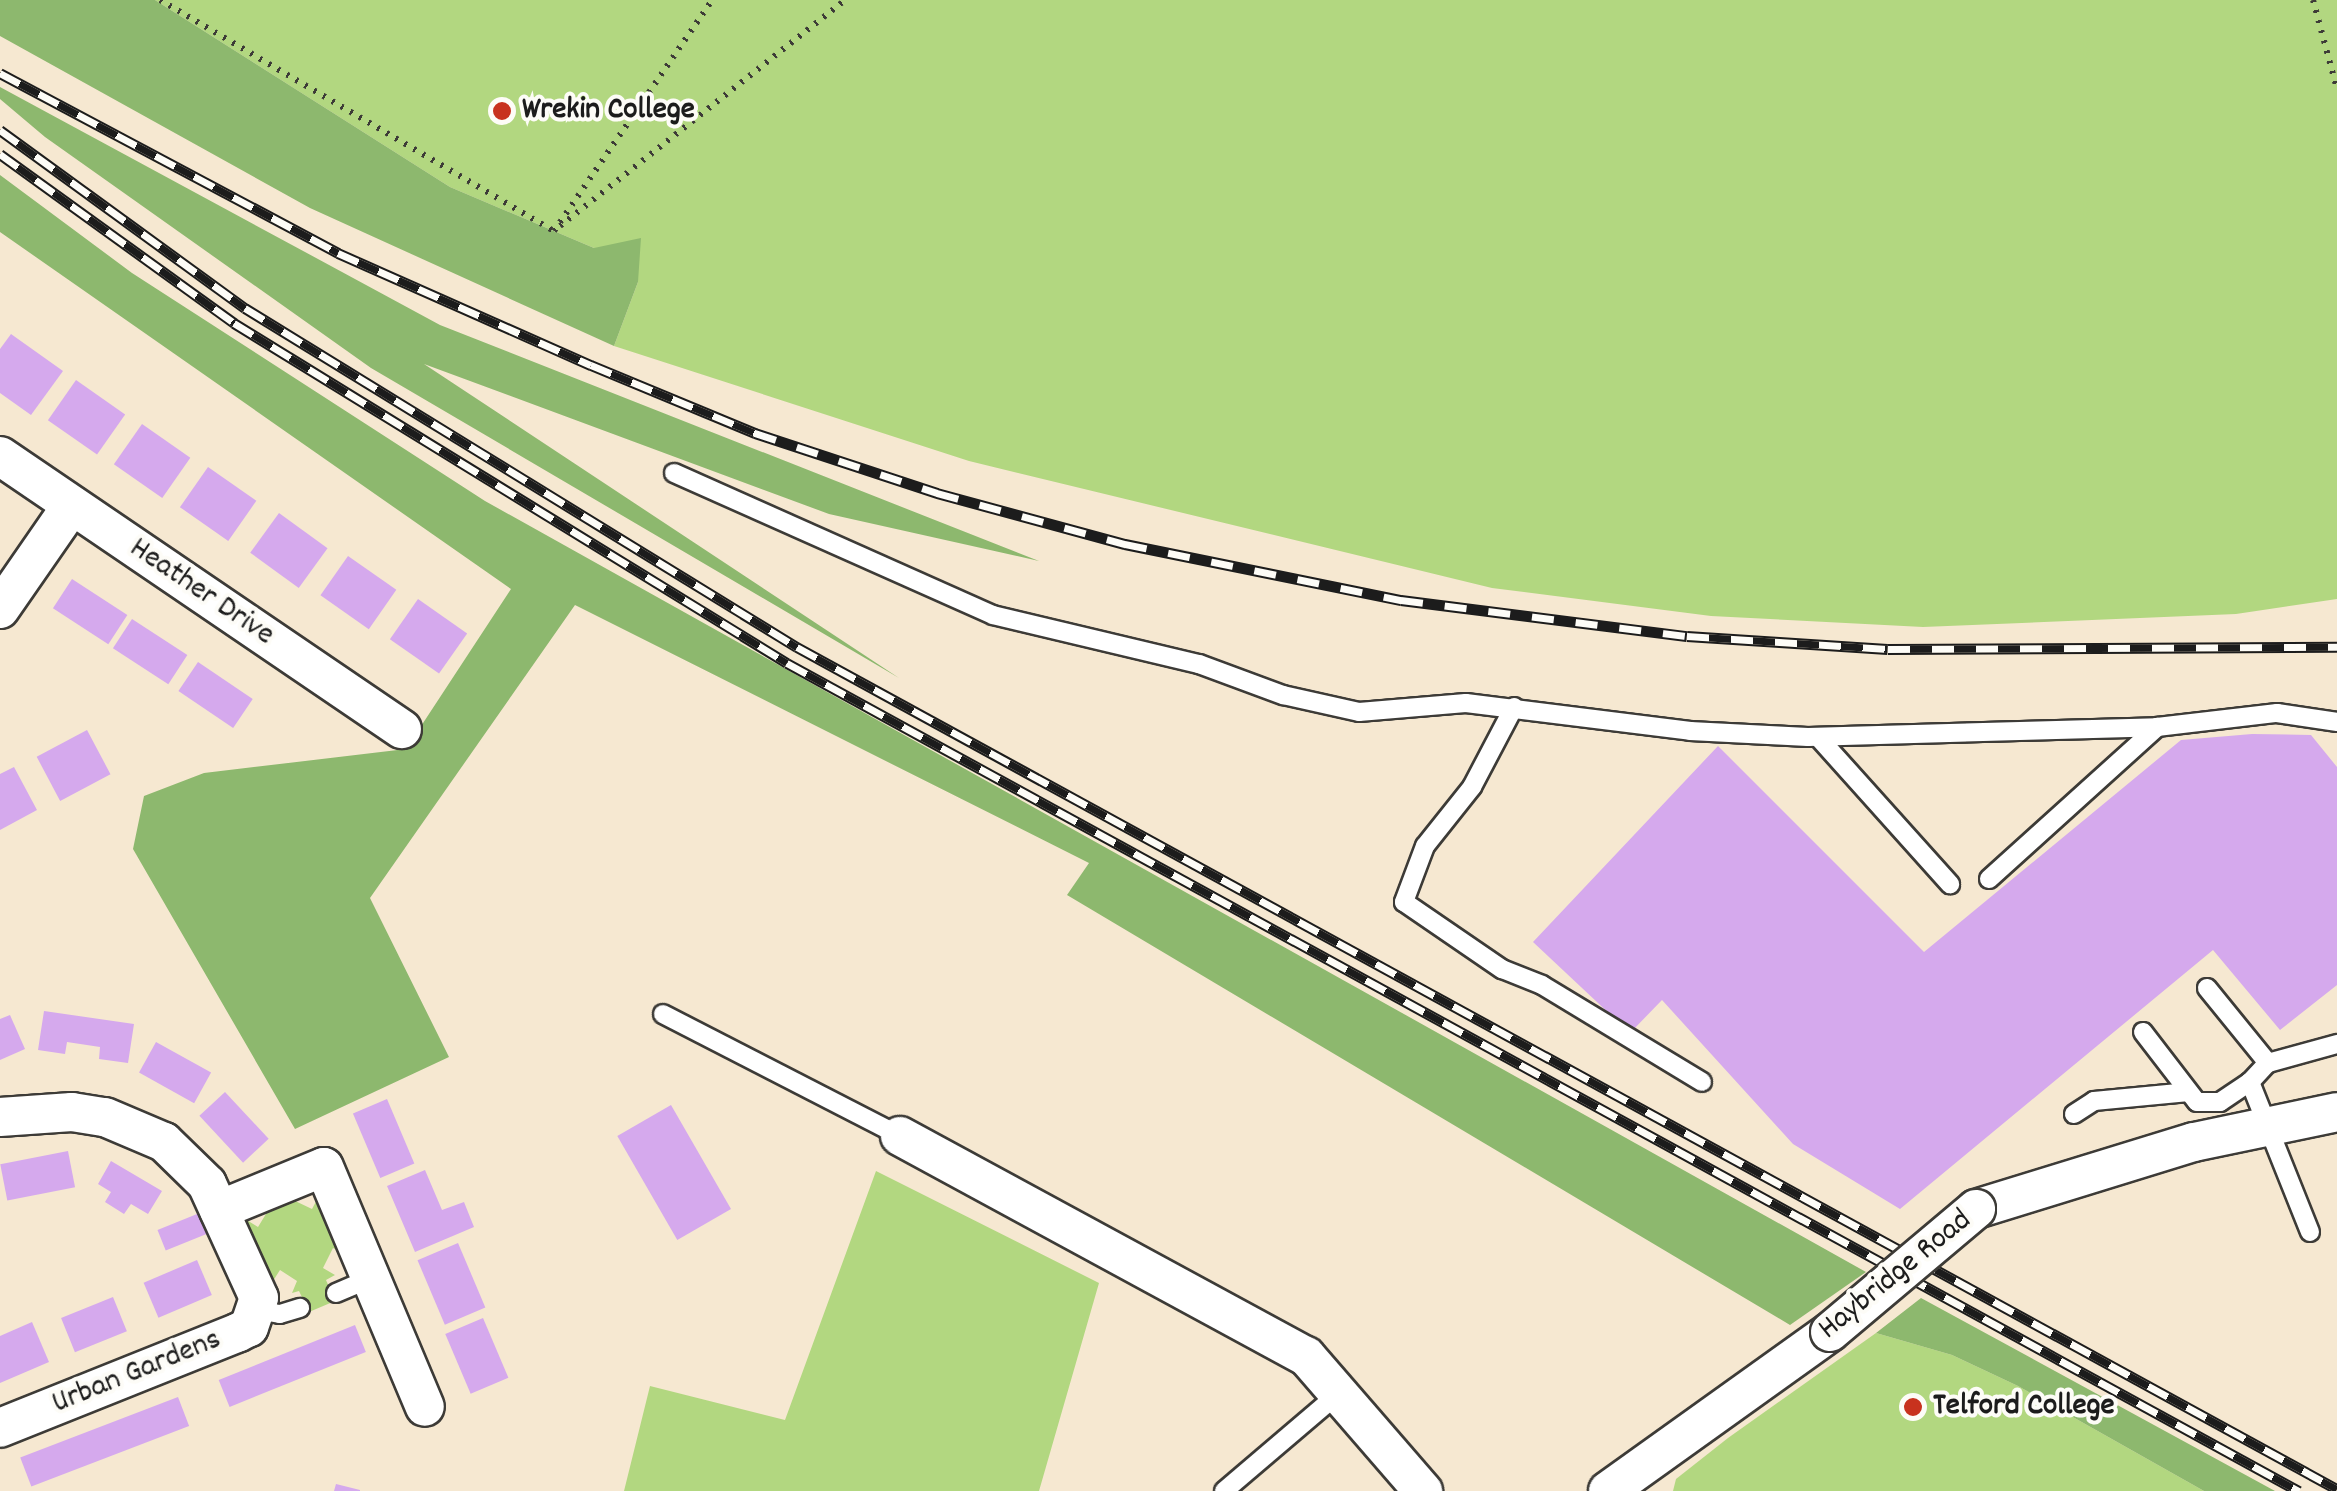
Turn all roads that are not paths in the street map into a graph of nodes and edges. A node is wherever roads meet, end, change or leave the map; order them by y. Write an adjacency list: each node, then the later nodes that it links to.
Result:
1 (0, 456): 3 (street, Heather Drive)
2 (674, 473): 5 (lane)
3 (72, 506): 4 (street); 8 (street, Heather Drive)
4 (0, 609)
5 (1514, 707): 9 (lane); 17 (lane)
6 (2337, 722): 7 (lane)
7 (2157, 727): 9 (lane); 10 (lane)
8 (402, 729)
9 (1818, 737): 11 (lane)
10 (1989, 879)
11 (1950, 884)
12 (2208, 988): 16 (lane)
13 (663, 1014): 24 (lane)
14 (2143, 1032): 19 (lane)
15 (2337, 1044): 16 (lane)
16 (2268, 1063): 18 (lane)
17 (1702, 1082)
18 (2250, 1082): 19 (lane); 23 (lane)
19 (2189, 1092): 21 (lane)
20 (2337, 1112): 23 (street, Haybridge Road)
21 (2074, 1114)
22 (0, 1117): 25 (street, Urban Gardens)
23 (2262, 1126): 26 (lane); 36 (street, Haybridge Road, bridge)
24 (900, 1136): 31 (street)
25 (219, 1210): 27 (street); 30 (street, Urban Gardens)
26 (2310, 1232)
27 (371, 1278): 28 (lane); 32 (street)
28 (336, 1293)
29 (300, 1308): 30 (lane)
30 (257, 1310): 33 (street, Urban Gardens)
31 (1338, 1394): 34 (street); 35 (lane)
32 (425, 1408)
33 (0, 1428)
34 (1414, 1488)
35 (1224, 1491)
36 (1608, 1491)

